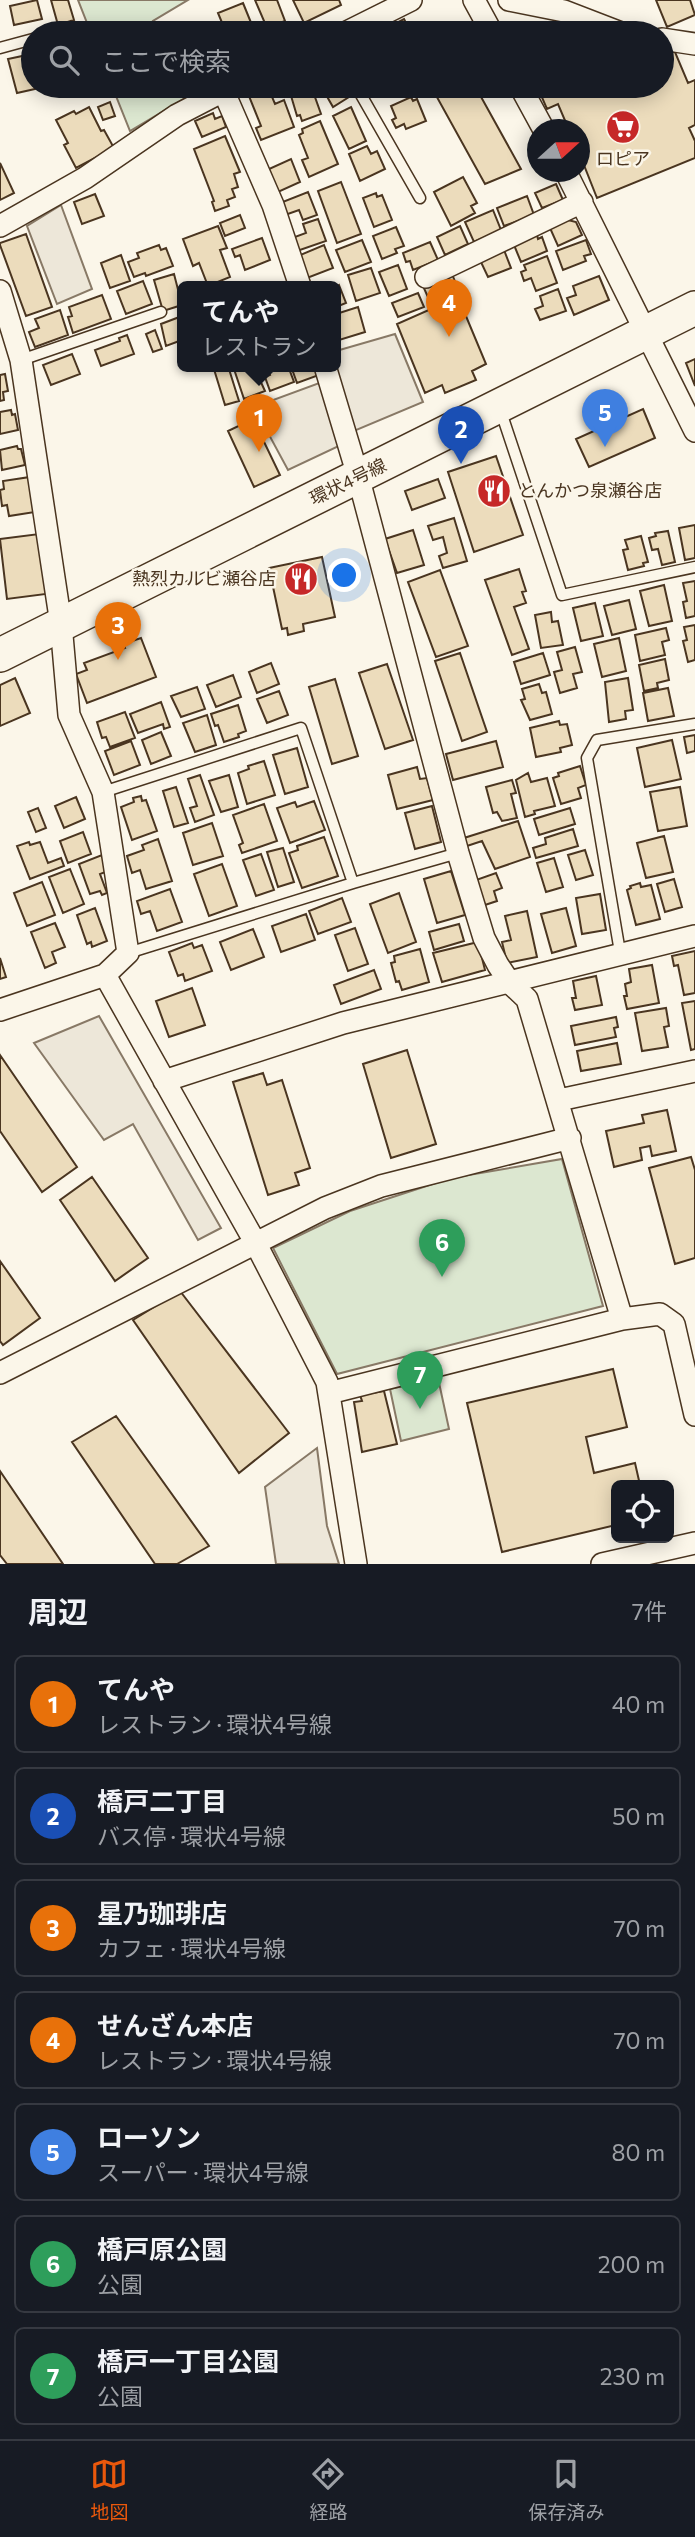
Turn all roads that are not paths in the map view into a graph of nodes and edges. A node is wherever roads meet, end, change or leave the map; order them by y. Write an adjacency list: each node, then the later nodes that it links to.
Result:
1 (411, 0): 4 (street)
2 (474, 0): 5 (street)
3 (509, 0): 6 (street)
4 (369, 21)
5 (485, 21)
6 (590, 21)
7 (674, 41): 9 (street)
8 (21, 42): 10 (lane)
9 (695, 44)
10 (0, 48)
11 (209, 98): 19 (street)
12 (232, 98): 21 (street)
13 (363, 98): 17 (lane)
14 (527, 98): 15 (street)
15 (538, 119)
16 (571, 182): 18 (street)
17 (421, 198)
18 (582, 202): 20 (street); 25 (street)
19 (0, 226)
20 (426, 277)
21 (298, 281)
22 (0, 291): 26 (street)
23 (695, 308): 25 (main road, 環状4号線)
24 (161, 312): 26 (lane)
25 (645, 332): 28 (main road, 環状4号線); 29 (street)
26 (20, 360): 32 (street)
27 (327, 372): 30 (street)
28 (500, 407): 30 (main road, 環状4号線); 31 (lane)
29 (695, 431)
30 (358, 476): 32 (main road, 環状4号線); 36 (street)
31 (695, 567)
32 (61, 624): 33 (main road, 環状4号線); 35 (street)
33 (0, 655)
34 (695, 724): 39 (lane)
35 (103, 792): 37 (lane); 40 (street)
36 (458, 853): 37 (lane); 42 (street)
37 (353, 883): 40 (lane)
38 (695, 936): 39 (street)
39 (621, 952): 42 (street)
40 (128, 953): 41 (street)
41 (105, 975): 43 (street); 45 (street)
42 (510, 982): 45 (street); 46 (street)
43 (0, 1010)
44 (695, 1071): 46 (street)
45 (164, 1081): 48 (street)
46 (559, 1100): 47 (street)
47 (570, 1138): 48 (street); 49 (street)
48 (255, 1242): 50 (street); 51 (street)
49 (622, 1319): 51 (street); 52 (street)
50 (0, 1373)
51 (329, 1393): 54 (street)
52 (695, 1415)
53 (695, 1543): 55 (street)
54 (356, 1564)
55 (602, 1564)

